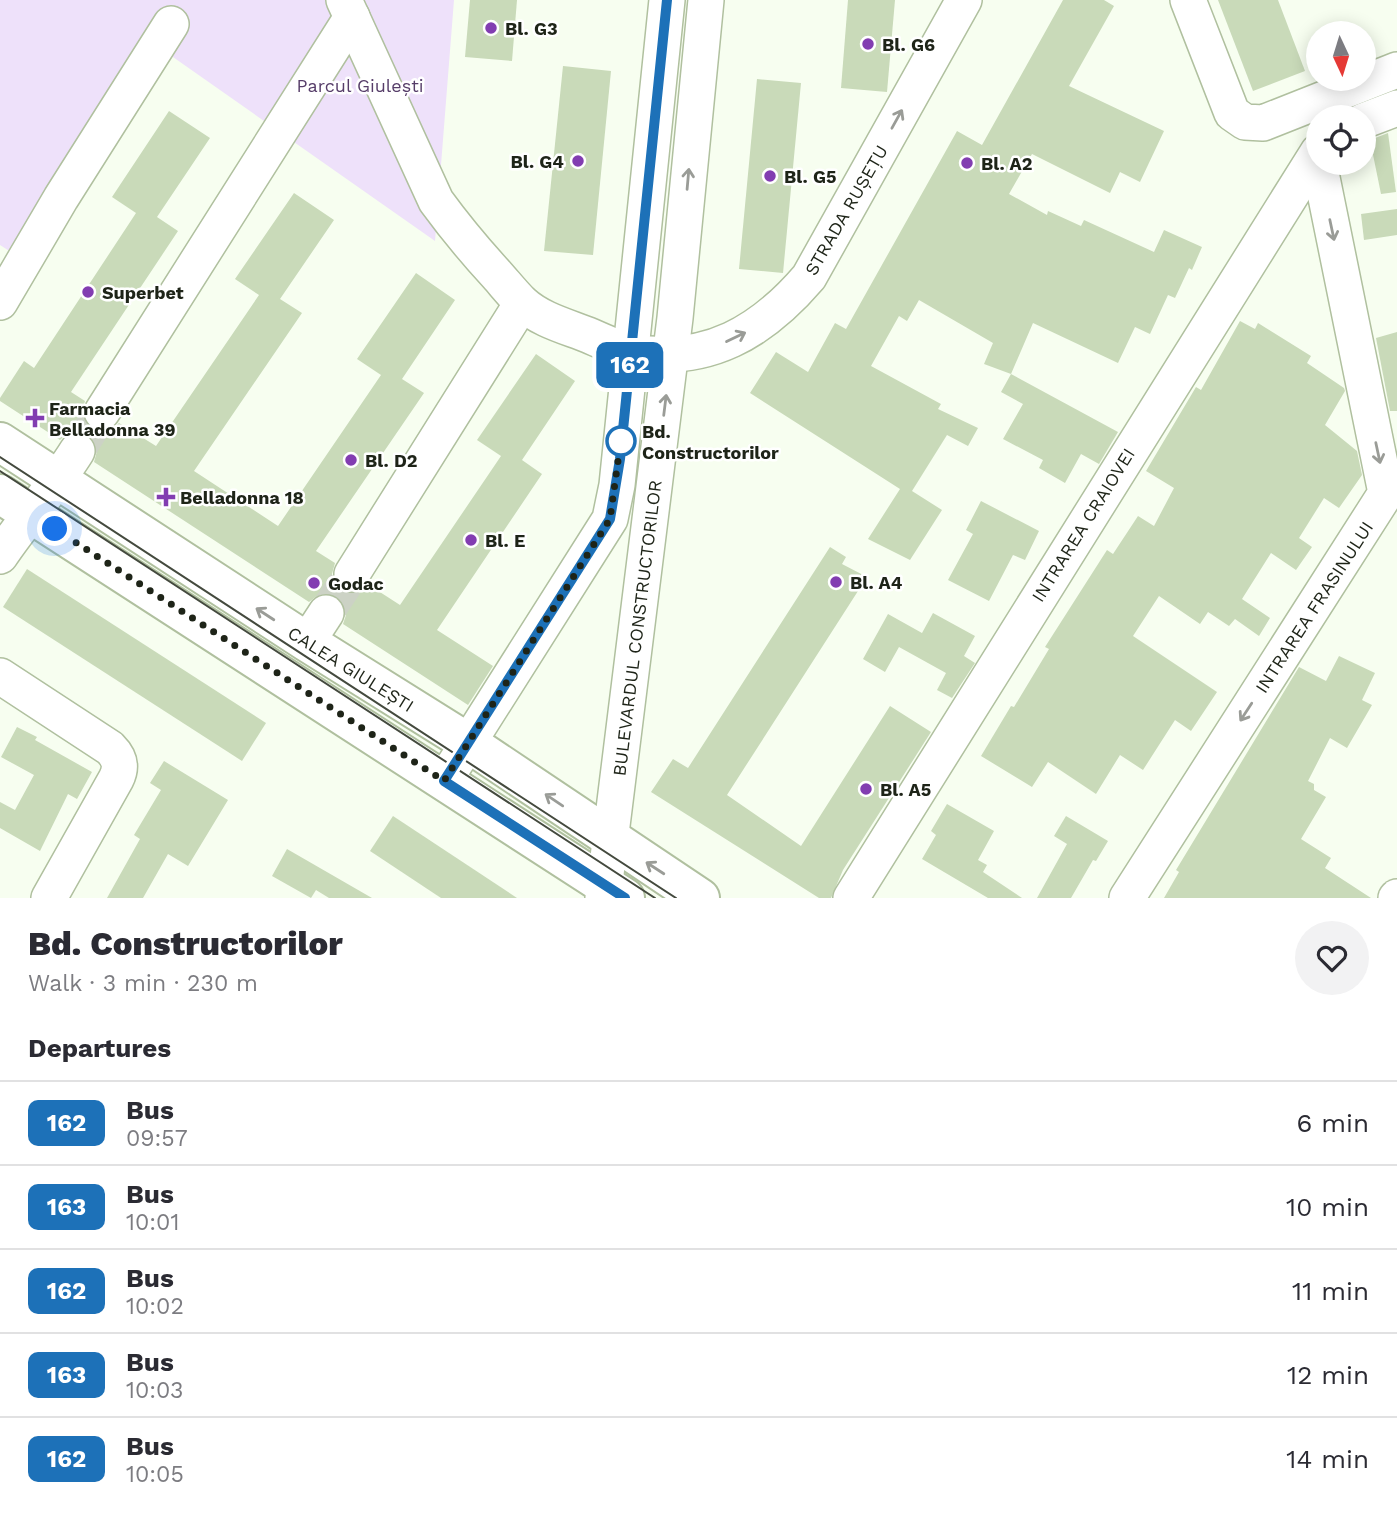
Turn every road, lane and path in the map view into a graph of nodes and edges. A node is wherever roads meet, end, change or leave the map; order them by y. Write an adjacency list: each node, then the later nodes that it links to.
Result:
1 (667, 0): 16 (street)
2 (706, 0): 17 (street, BULEVARDUL CONSTRUCTORILOR, one-way to 2)
3 (937, 0): 8 (street)
4 (964, 0): 8 (street, STRADA RUȘEȚU)
5 (1188, 0): 9 (street)
6 (348, 9): 15 (street, STRADA RUȘEȚU); 18 (street)
7 (172, 24): 14 (street)
8 (945, 35): 17 (street, STRADA RUȘEȚU, one-way to 8)
9 (1397, 70)
10 (1397, 108): 11 (street)
11 (1376, 116)
12 (1306, 175): 34 (street, INTRAREA CRAIOVEI)
13 (1322, 175): 35 (street, INTRAREA FRASINULUI, one-way to 35)
14 (5, 281)
15 (522, 303): 16 (street, STRADA RUȘEȚU); 26 (street)
16 (631, 352): 17 (street, STRADA RUȘEȚU); 23 (street)
17 (671, 355): 24 (street, BULEVARDUL CONSTRUCTORILOR, one-way to 17)
18 (102, 412)
19 (0, 442): 20 (main road, CALEA GIULEȘTI)
20 (68, 466): 22 (street); 28 (main road, CALEA GIULEȘTI, one-way to 20)
21 (0, 494): 22 (main road)
22 (32, 514): 25 (street); 29 (main road)
23 (610, 519): 24 (street); 28 (street)
24 (649, 523): 30 (street, BULEVARDUL CONSTRUCTORILOR)
25 (0, 556)
26 (352, 574)
27 (0, 677): 32 (street)
28 (467, 742): 29 (street); 30 (main road, CALEA GIULEȘTI, one-way to 28)
29 (444, 781): 31 (main road)
30 (611, 837): 31 (street, BULEVARDUL CONSTRUCTORILOR); 33 (main road, CALEA GIULEȘTI, one-way to 30)
31 (608, 895)
32 (49, 898)
33 (700, 898)
34 (851, 898)
35 (1127, 898)

